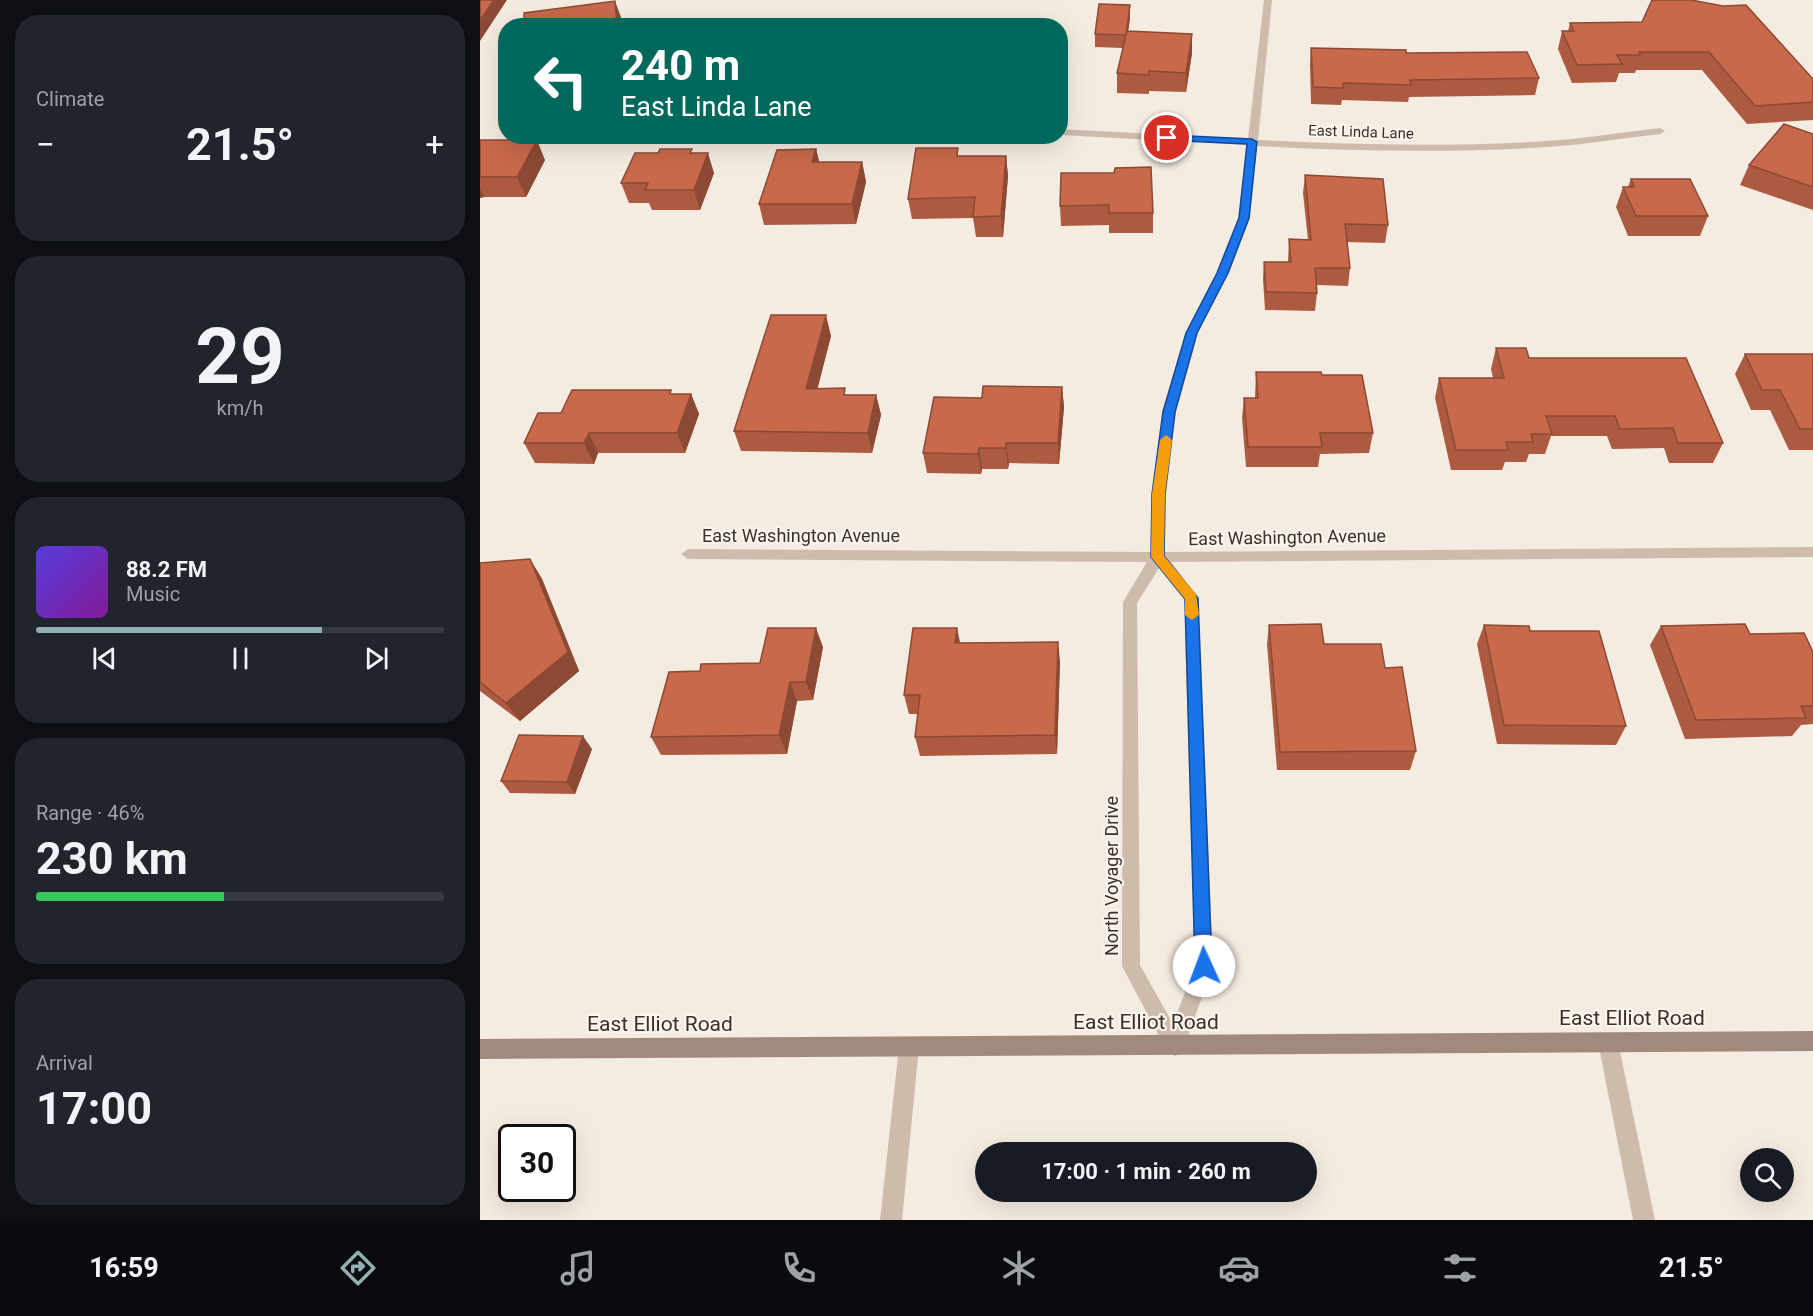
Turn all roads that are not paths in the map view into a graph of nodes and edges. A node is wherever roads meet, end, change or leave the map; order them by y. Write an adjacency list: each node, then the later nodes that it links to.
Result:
1 (1268, 0): 4 (street)
2 (1660, 131): 4 (street, East Linda Lane)
3 (1068, 132): 4 (street, East Linda Lane)
4 (1252, 142): 7 (street)
5 (1813, 552): 7 (street, East Washington Avenue)
6 (688, 554): 7 (street, East Washington Avenue)
7 (1158, 557): 10 (street); 10 (street, North Voyager Drive)
8 (1813, 1041): 9 (main road, East Elliot Road)
9 (1608, 1042): 10 (main road, East Elliot Road); 14 (street)
10 (1175, 1046): 11 (main road, East Elliot Road)
11 (909, 1047): 12 (main road, East Elliot Road); 13 (street)
12 (480, 1048)
13 (891, 1220)
14 (1644, 1220)

